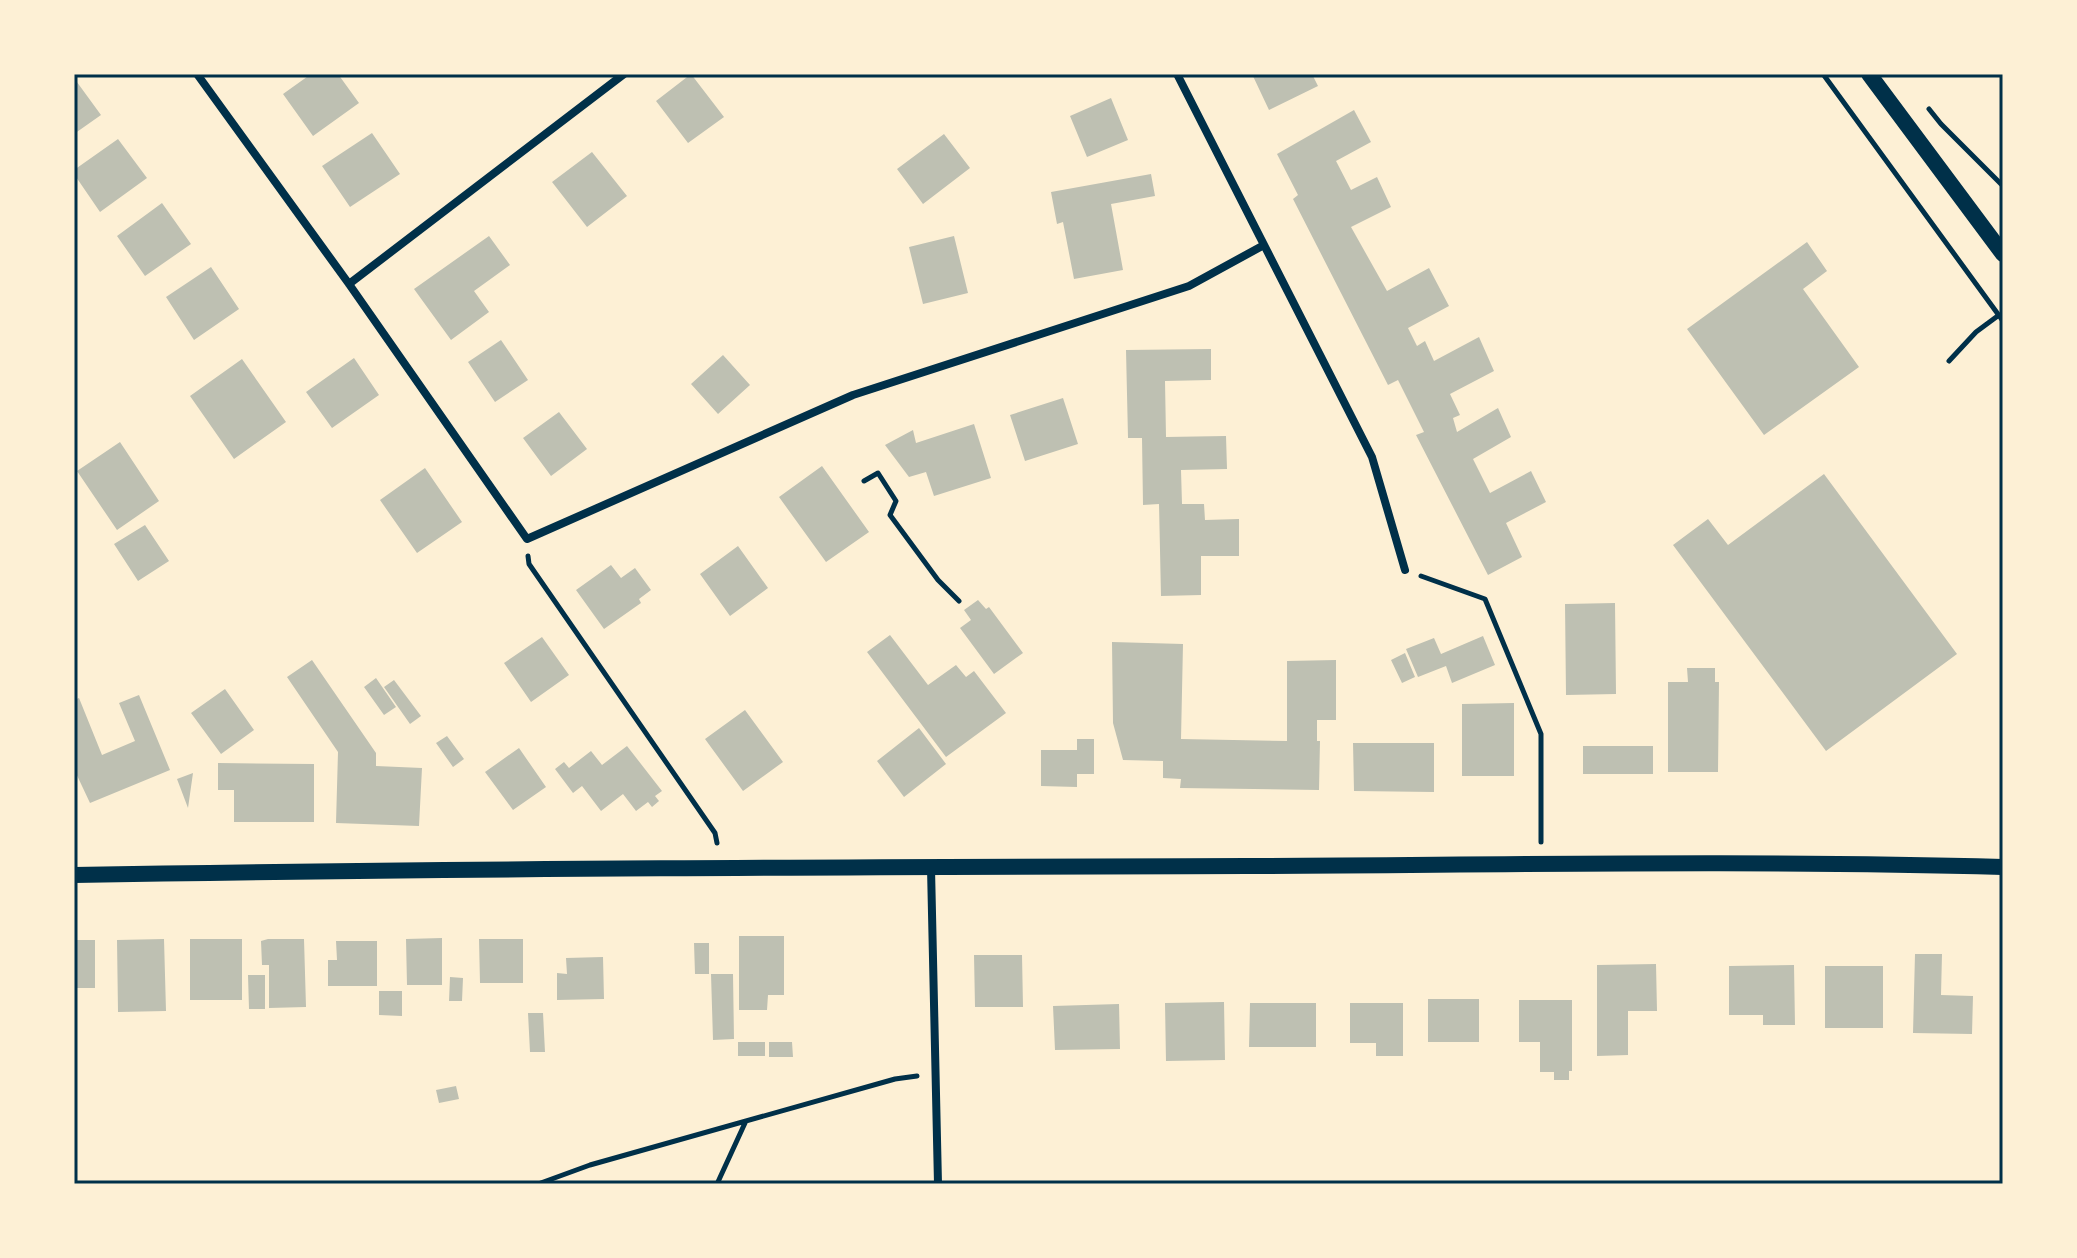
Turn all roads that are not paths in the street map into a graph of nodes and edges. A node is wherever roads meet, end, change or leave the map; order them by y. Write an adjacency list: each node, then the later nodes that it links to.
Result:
1 (197, 74): 7 (street)
2 (624, 74): 7 (street)
3 (1177, 74): 5 (street)
4 (1869, 74): 6 (main road)
5 (1264, 245): 7 (street); 8 (street)
6 (2003, 254)
7 (349, 284)
8 (1405, 570)
9 (2003, 867): 10 (main road)
10 (931, 868): 11 (main road); 12 (street)
11 (74, 875)
12 (938, 1184)

